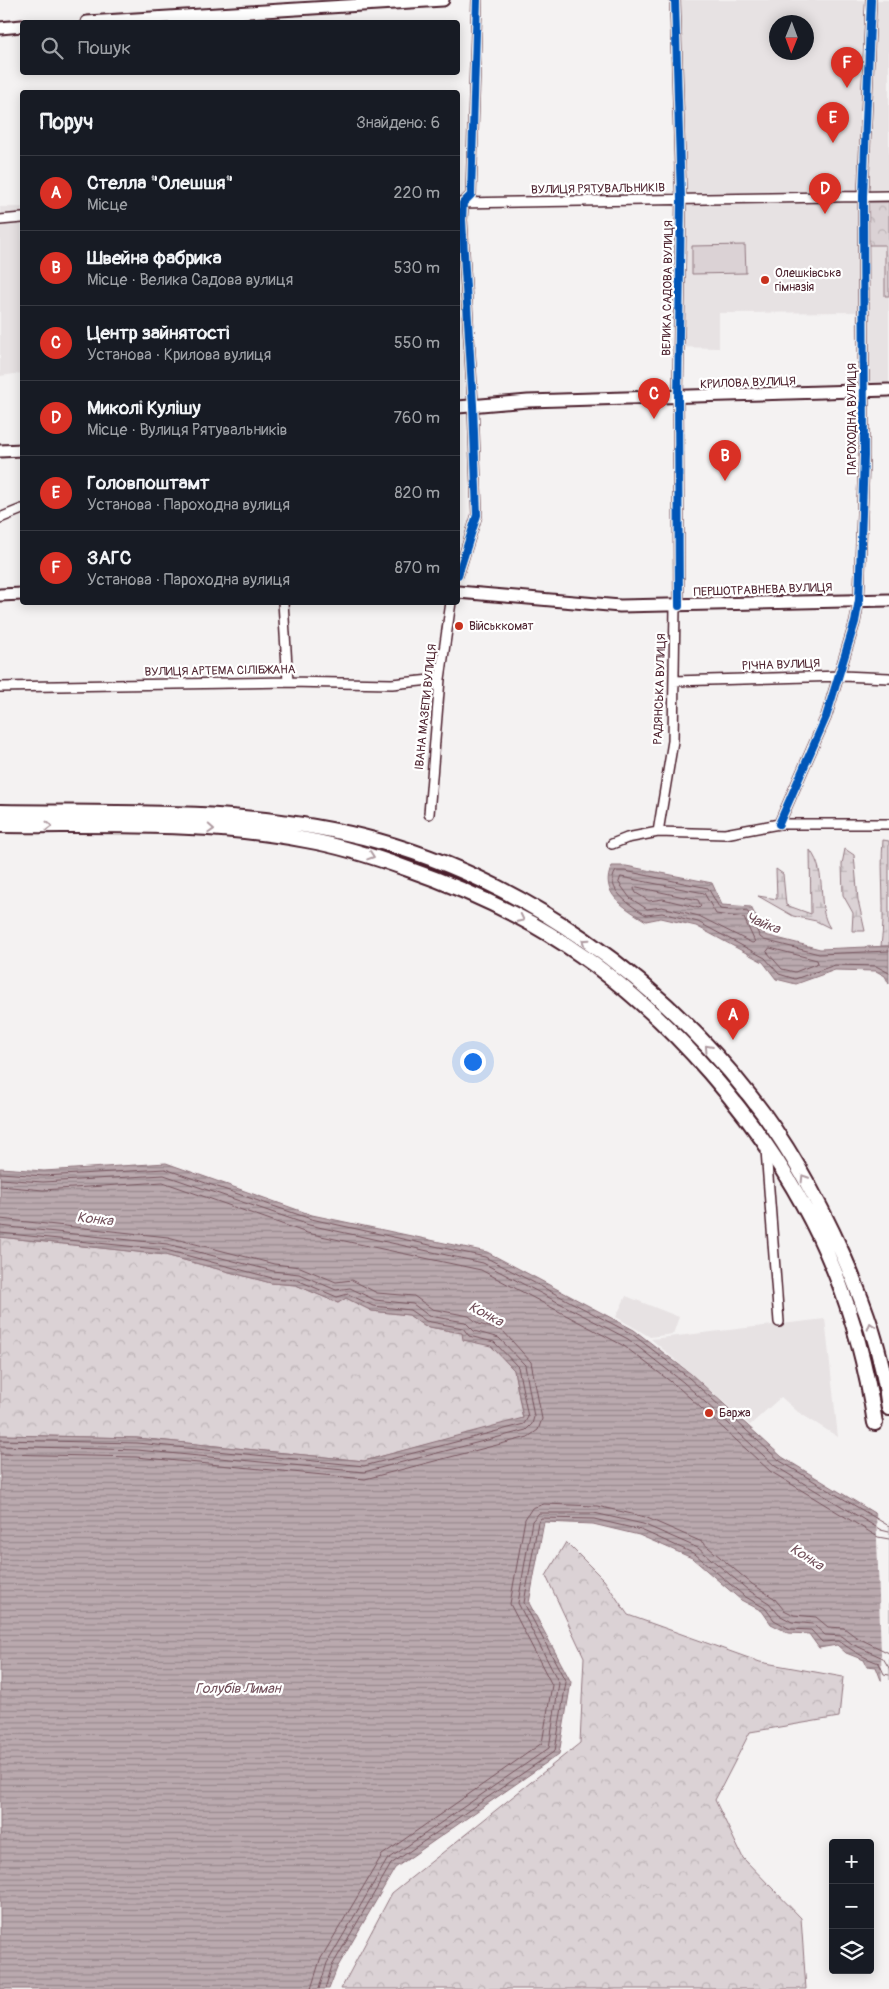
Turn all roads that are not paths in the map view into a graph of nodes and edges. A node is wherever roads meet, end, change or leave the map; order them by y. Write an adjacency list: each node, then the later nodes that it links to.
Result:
1 (443, 0): 5 (street)
2 (477, 0): 11 (street)
3 (675, 0): 10 (street, ВЕЛИКА САДОВА ВУЛИЦЯ)
4 (871, 0): 8 (street, ПАРОХОДНА ВУЛИЦЯ)
5 (119, 20)
6 (20, 26): 7 (street)
7 (0, 28)
8 (863, 196): 9 (street, ВУЛИЦЯ РЯТУВАЛЬНИКІВ); 10 (street, ВУЛИЦЯ РЯТУВАЛЬНИКІВ); 14 (street, ПАРОХОДНА ВУЛИЦЯ)
9 (889, 196)
10 (681, 200): 11 (street, ВУЛИЦЯ РЯТУВАЛЬНИКІВ); 16 (street, ВЕЛИКА САДОВА ВУЛИЦЯ)
11 (460, 203): 17 (street)
12 (20, 218): 13 (street)
13 (0, 220)
14 (863, 390): 15 (street, КРИЛОВА ВУЛИЦЯ); 16 (street, КРИЛОВА ВУЛИЦЯ); 27 (street, ПАРОХОДНА ВУЛИЦЯ)
15 (889, 390)
16 (678, 397): 17 (street, КРИЛОВА ВУЛИЦЯ); 31 (street, ВЕЛИКА САДОВА ВУЛИЦЯ)
17 (473, 405): 18 (street, КРИЛОВА ВУЛИЦЯ); 23 (street)
18 (460, 407)
19 (20, 450): 20 (street)
20 (0, 451)
21 (20, 510): 22 (street)
22 (0, 518)
23 (460, 569)
24 (460, 592): 31 (street, ПЕРШОТРАВНЕВА ВУЛИЦЯ)
25 (20, 594): 26 (street)
26 (0, 595)
27 (859, 600): 28 (street, ПЕРШОТРАВНЕВА ВУЛИЦЯ); 31 (street, ПЕРШОТРАВНЕВА ВУЛИЦЯ); 32 (street, ПАРОХОДНА ВУЛИЦЯ)
28 (889, 600)
29 (283, 605): 36 (street)
30 (451, 605): 34 (street, ІВАНА МАЗЕПИ ВУЛИЦЯ)
31 (677, 606): 35 (street, РАДЯНСЬКА ВУЛИЦЯ)
32 (840, 676): 33 (street, РІЧНА ВУЛИЦЯ); 35 (street, РІЧНА ВУЛИЦЯ); 40 (street, ПАРОХОДНА ВУЛИЦЯ)
33 (889, 678)
34 (440, 679): 36 (street, ВУЛИЦЯ АРТЕМА СІЛІБЖАНА); 39 (street, ІВАНА МАЗЕПИ ВУЛИЦЯ)
35 (674, 681): 43 (street, РАДЯНСЬКА ВУЛИЦЯ)
36 (288, 682): 37 (street, ВУЛИЦЯ АРТЕМА СІЛІБЖАНА)
37 (0, 687)
38 (0, 812): 47 (highway, one-way to 38)
39 (429, 814)
40 (779, 824): 41 (street); 43 (street)
41 (889, 824)
42 (0, 826): 45 (highway, one-way to 45)
43 (658, 832): 44 (street)
44 (612, 844)
45 (766, 1147): 46 (street); 48 (highway)
46 (779, 1322)
47 (889, 1408)
48 (875, 1423)

